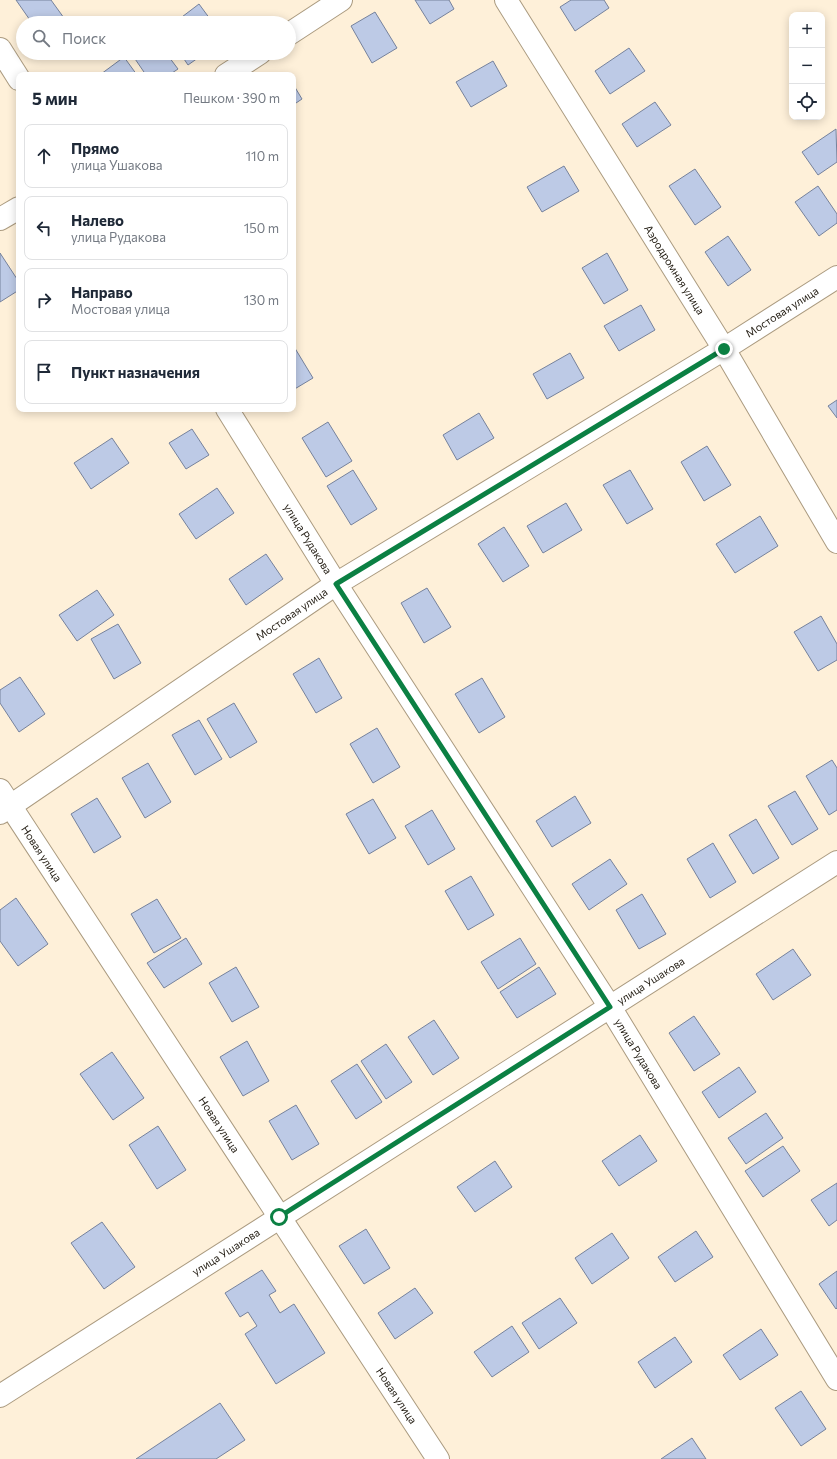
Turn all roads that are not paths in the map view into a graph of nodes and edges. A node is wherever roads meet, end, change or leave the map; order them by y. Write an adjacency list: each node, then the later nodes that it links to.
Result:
1 (340, 0): 3 (street)
2 (506, 0): 11 (street, Аэродромная улица)
3 (296, 29)
4 (0, 49): 7 (street)
5 (249, 60): 6 (street)
6 (231, 72)
7 (16, 74)
8 (16, 210): 9 (street)
9 (0, 219)
10 (837, 277): 11 (street, Мостовая улица)
11 (724, 349): 13 (street, Аэродромная улица); 14 (street, Мостовая улица)
12 (229, 412): 14 (street, улица Рудакова)
13 (837, 542)
14 (336, 584): 15 (street, Мостовая улица); 17 (street, улица Рудакова)
15 (3, 803): 18 (street, Новая улица)
16 (837, 862): 17 (street, улица Ушакова)
17 (610, 1007): 18 (street, улица Ушакова); 19 (street, улица Рудакова)
18 (279, 1217): 20 (street, улица Ушакова); 21 (street, Новая улица)
19 (837, 1379)
20 (0, 1396)
21 (438, 1459)

